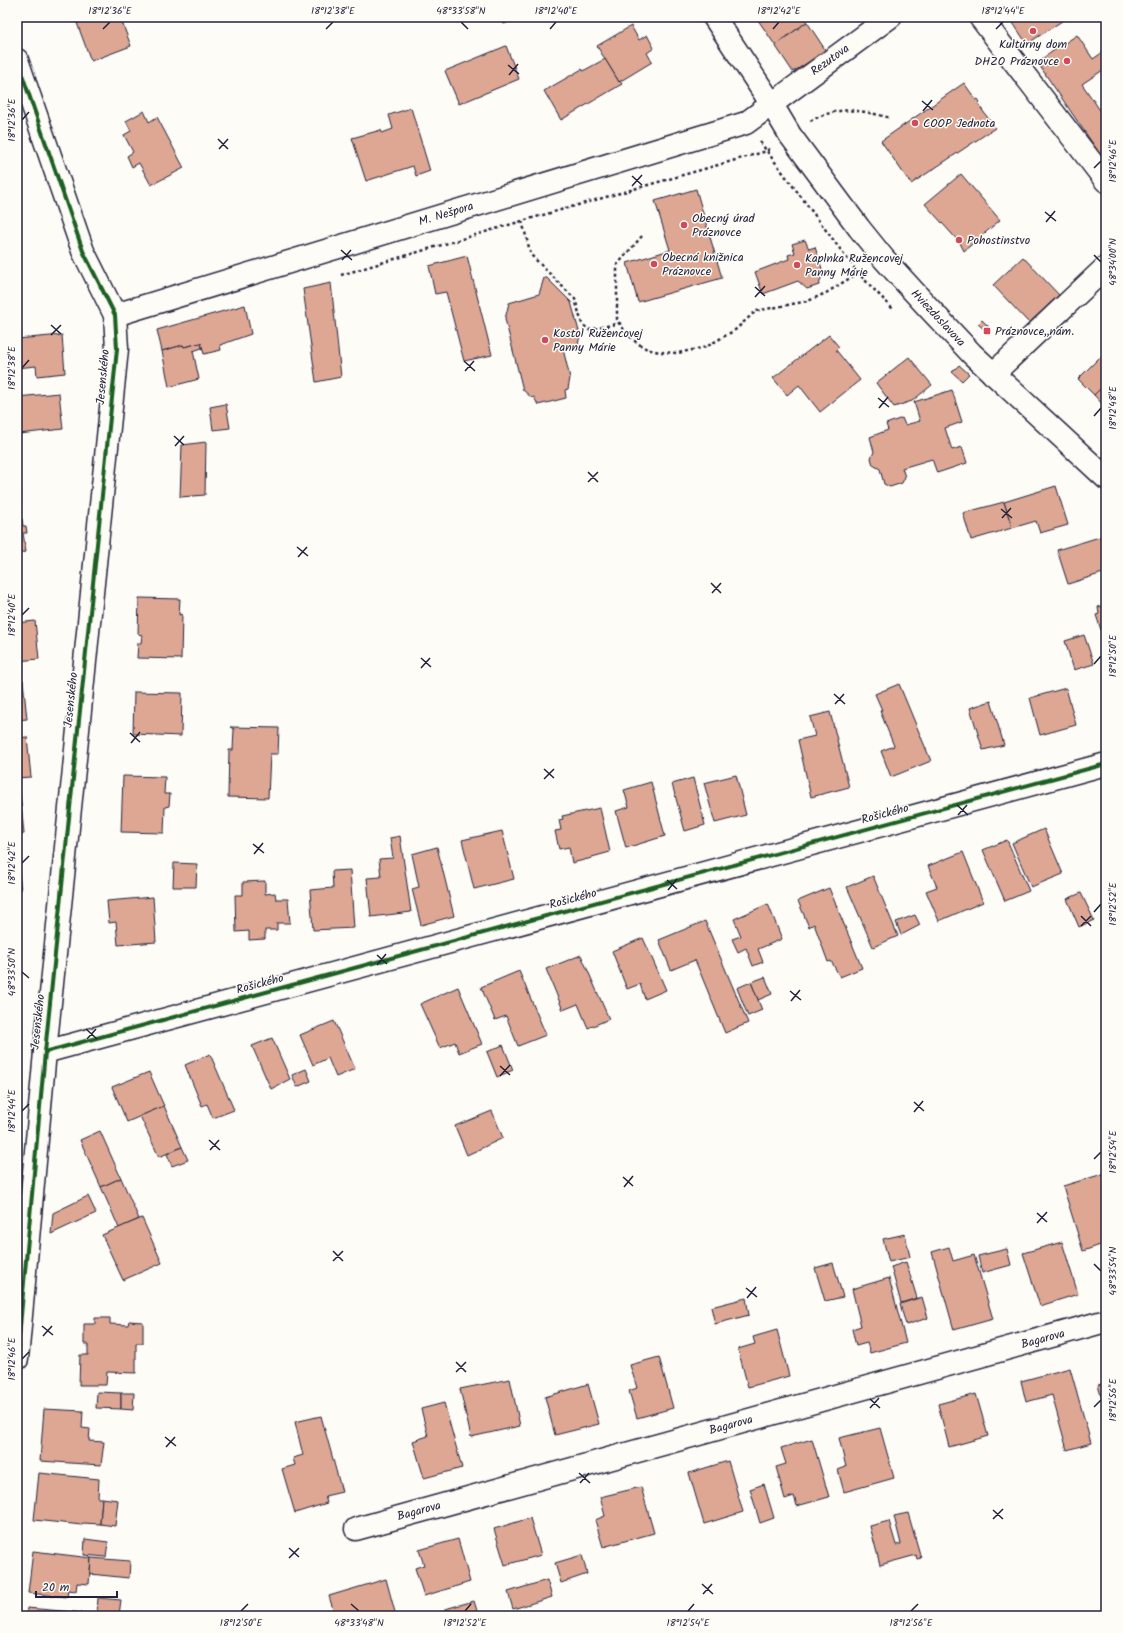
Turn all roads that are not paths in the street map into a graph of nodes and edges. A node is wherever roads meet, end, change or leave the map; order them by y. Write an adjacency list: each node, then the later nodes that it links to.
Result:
1 (714, 17): 5 (street, Hviezdoslavova)
2 (890, 17): 5 (street, Rezutova)
3 (980, 17): 6 (street)
4 (17, 60): 8 (street, Jesenského)
5 (771, 103): 8 (street, M. Nešpora); 9 (street, Hviezdoslavova)
6 (1106, 181)
7 (1106, 267): 9 (street)
8 (115, 314): 12 (street, Jesenského)
9 (993, 374): 10 (street, Hviezdoslavova)
10 (1106, 478)
11 (1106, 764): 12 (street, Rošického)
12 (45, 1052): 14 (street, Jesenského)
13 (1106, 1321): 15 (street, Bagarova)
14 (17, 1359)
15 (356, 1529)

